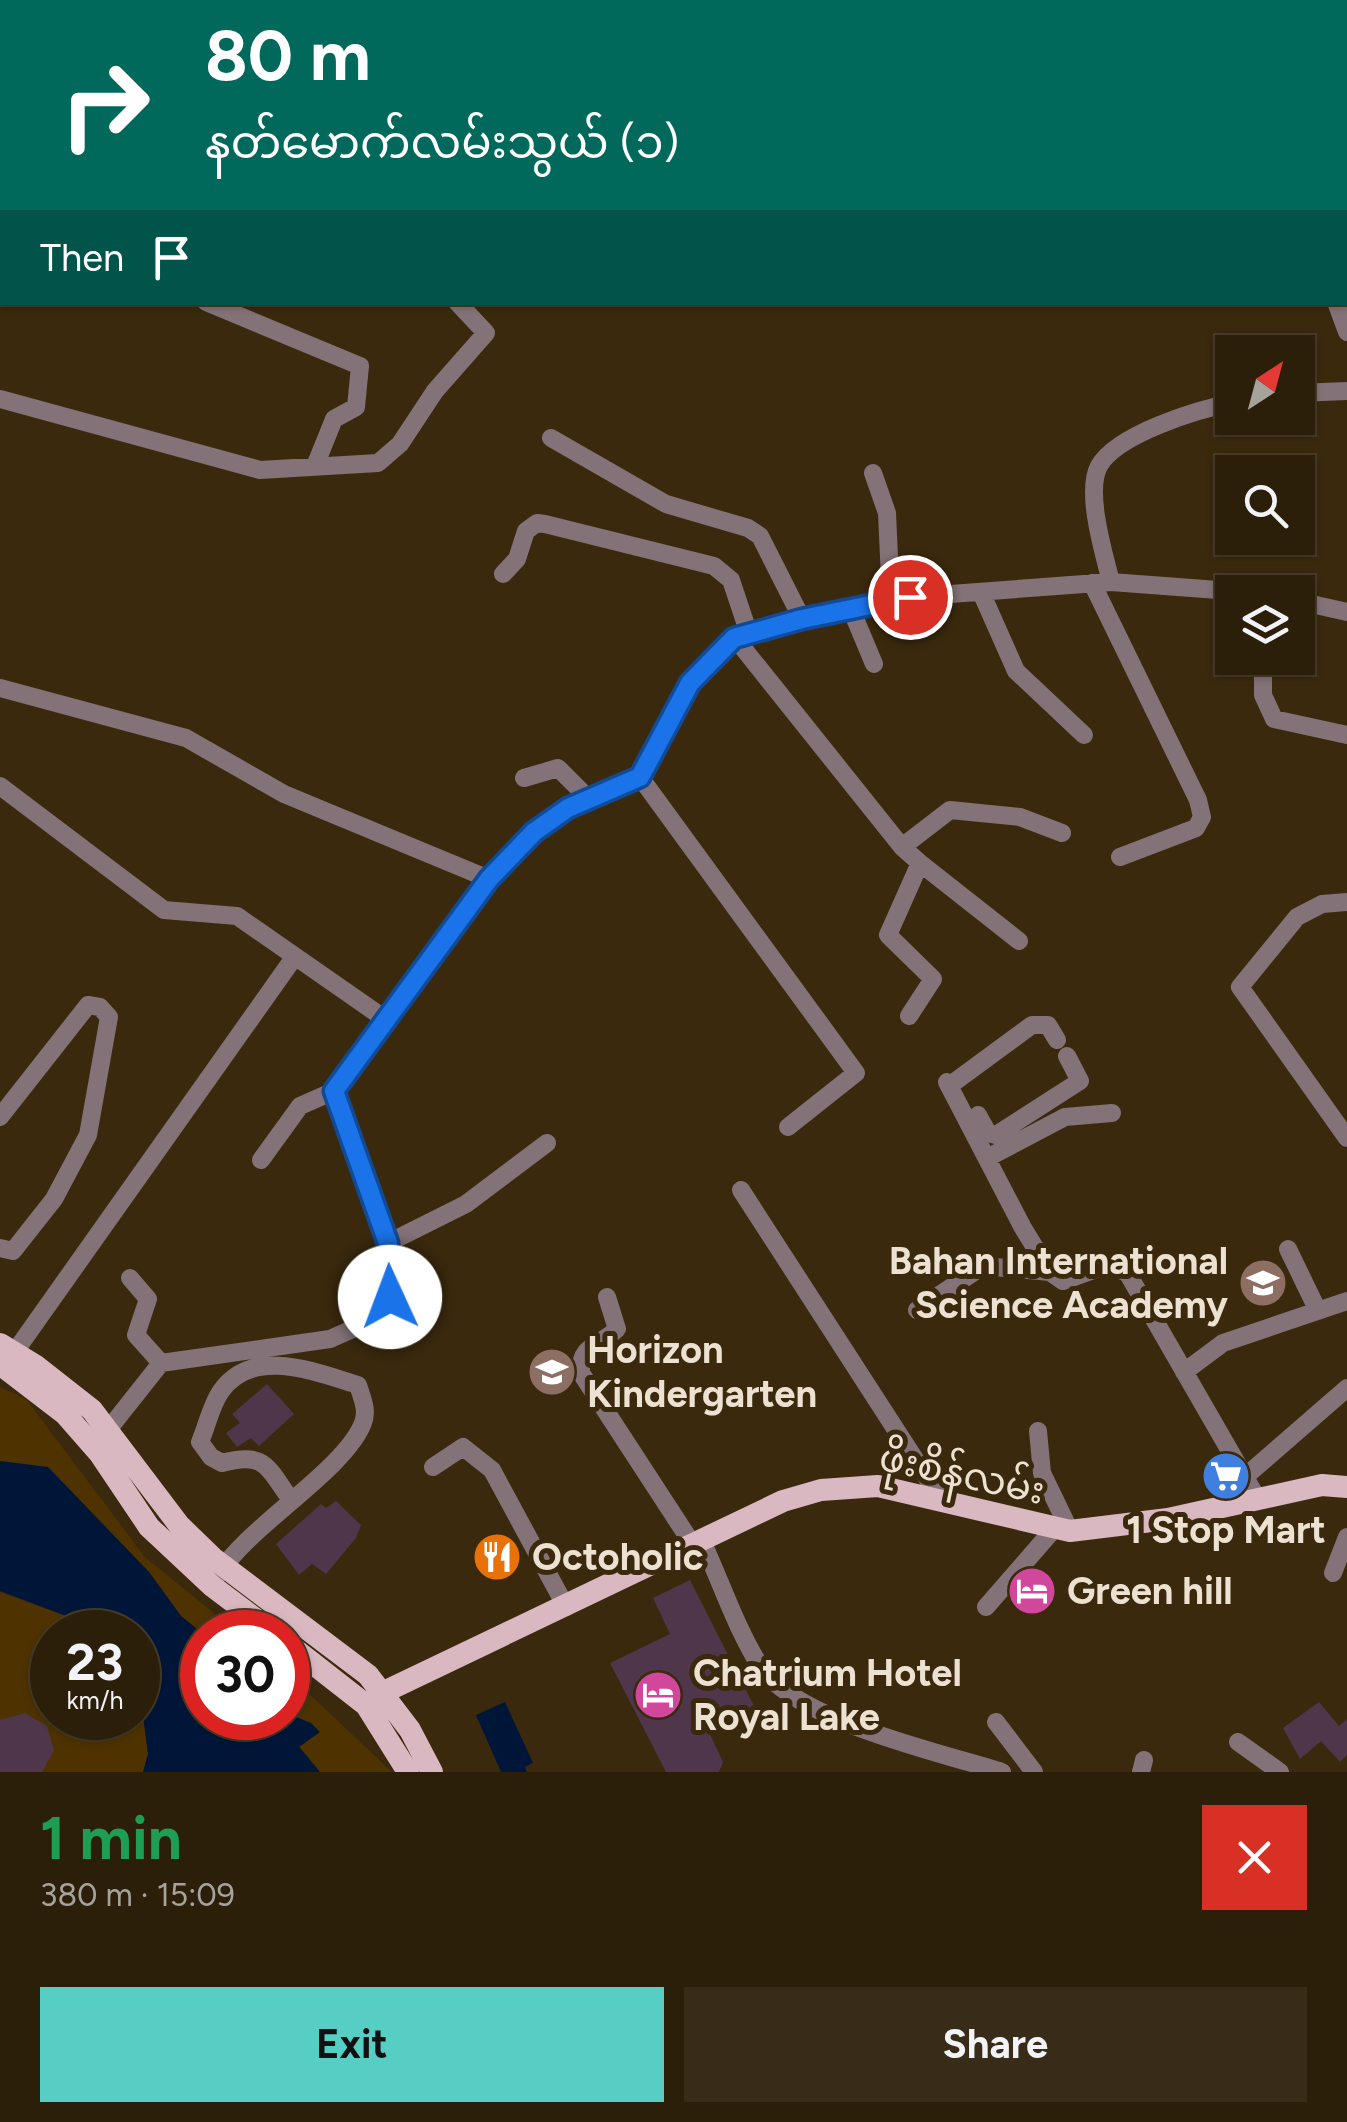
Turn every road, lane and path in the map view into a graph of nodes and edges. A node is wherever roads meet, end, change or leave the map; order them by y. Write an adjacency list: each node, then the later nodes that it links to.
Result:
1 (213, 305): 10 (street)
2 (460, 305): 10 (street)
3 (1337, 305): 4 (street)
4 (1347, 332)
5 (1347, 390): 6 (street)
6 (1315, 392)
7 (0, 399): 10 (street)
8 (1215, 406): 13 (street)
9 (551, 438): 21 (street)
10 (315, 466)
11 (873, 473): 17 (street)
12 (503, 574): 22 (street)
13 (1111, 582): 14 (street); 15 (street)
14 (1092, 584): 16 (street); 34 (street)
15 (1215, 590)
16 (981, 592): 17 (street); 26 (street)
17 (891, 601): 19 (street)
18 (1315, 605): 20 (street)
19 (851, 609): 21 (street); 23 (street)
20 (1347, 612)
21 (802, 619): 22 (street)
22 (742, 636): 28 (street); 33 (street)
23 (874, 664)
24 (1262, 675): 27 (street)
25 (0, 688): 36 (street)
26 (1084, 735)
27 (1347, 735)
28 (640, 777): 31 (street); 46 (street)
29 (524, 778): 31 (street)
30 (0, 786): 39 (street)
31 (590, 800): 36 (street)
32 (1062, 833): 33 (street)
33 (902, 847): 35 (street)
34 (1120, 858)
35 (920, 863): 38 (street); 40 (street)
36 (489, 879): 41 (street)
37 (1347, 902): 47 (street)
38 (1019, 941)
39 (293, 958): 41 (street); 61 (street)
40 (909, 1016)
41 (385, 1019): 43 (street)
42 (952, 1082): 42 (street); 49 (street)
43 (334, 1091): 50 (street); 52 (street)
44 (1112, 1113): 49 (street)
45 (0, 1118): 53 (street)
46 (788, 1128)
47 (1347, 1138)
48 (547, 1143): 52 (street)
49 (989, 1157): 55 (street)
50 (261, 1160)
51 (741, 1190): 70 (street)
52 (388, 1243): 62 (street)
53 (0, 1248)
54 (1288, 1249): 60 (street)
55 (1050, 1272): 59 (street); 63 (street)
56 (130, 1278): 62 (street)
57 (607, 1297): 75 (street)
58 (1347, 1302): 60 (street)
59 (916, 1310)
60 (1318, 1310): 63 (street)
61 (5, 1354): 66 (main road)
62 (161, 1363): 66 (street)
63 (1184, 1372): 68 (street)
64 (1347, 1388): 68 (street)
65 (1038, 1432): 73 (street)
66 (102, 1438): 77 (main road)
67 (433, 1467): 78 (street)
68 (1247, 1476): 71 (street)
69 (1347, 1488): 71 (main road, ဖိုးစိန်လမ်း)
70 (940, 1498): 73 (main road, ဖိုးစိန်လမ်း); 75 (main road, ဖိုးစိန်လမ်း)
71 (1257, 1498): 73 (main road, ဖိုးစိန်လမ်း)
72 (291, 1500): 72 (street); 77 (street)
73 (1061, 1531): 79 (street)
74 (1347, 1537): 76 (street)
75 (698, 1543): 78 (main road, ဖိုးစိန်လမ်း); 87 (street)
76 (1332, 1573)
77 (218, 1577): 80 (main road); 82 (main road)
78 (566, 1607): 82 (main road, ဖိုးစိန်လမ်း)
79 (986, 1608)
80 (251, 1610)
81 (310, 1658): 82 (main road)
82 (375, 1699): 85 (main road); 86 (main road)
83 (996, 1722): 88 (street)
84 (1238, 1742): 89 (street)
85 (408, 1772)
86 (432, 1772)
87 (1002, 1772)
88 (1034, 1772)
89 (1280, 1772)

